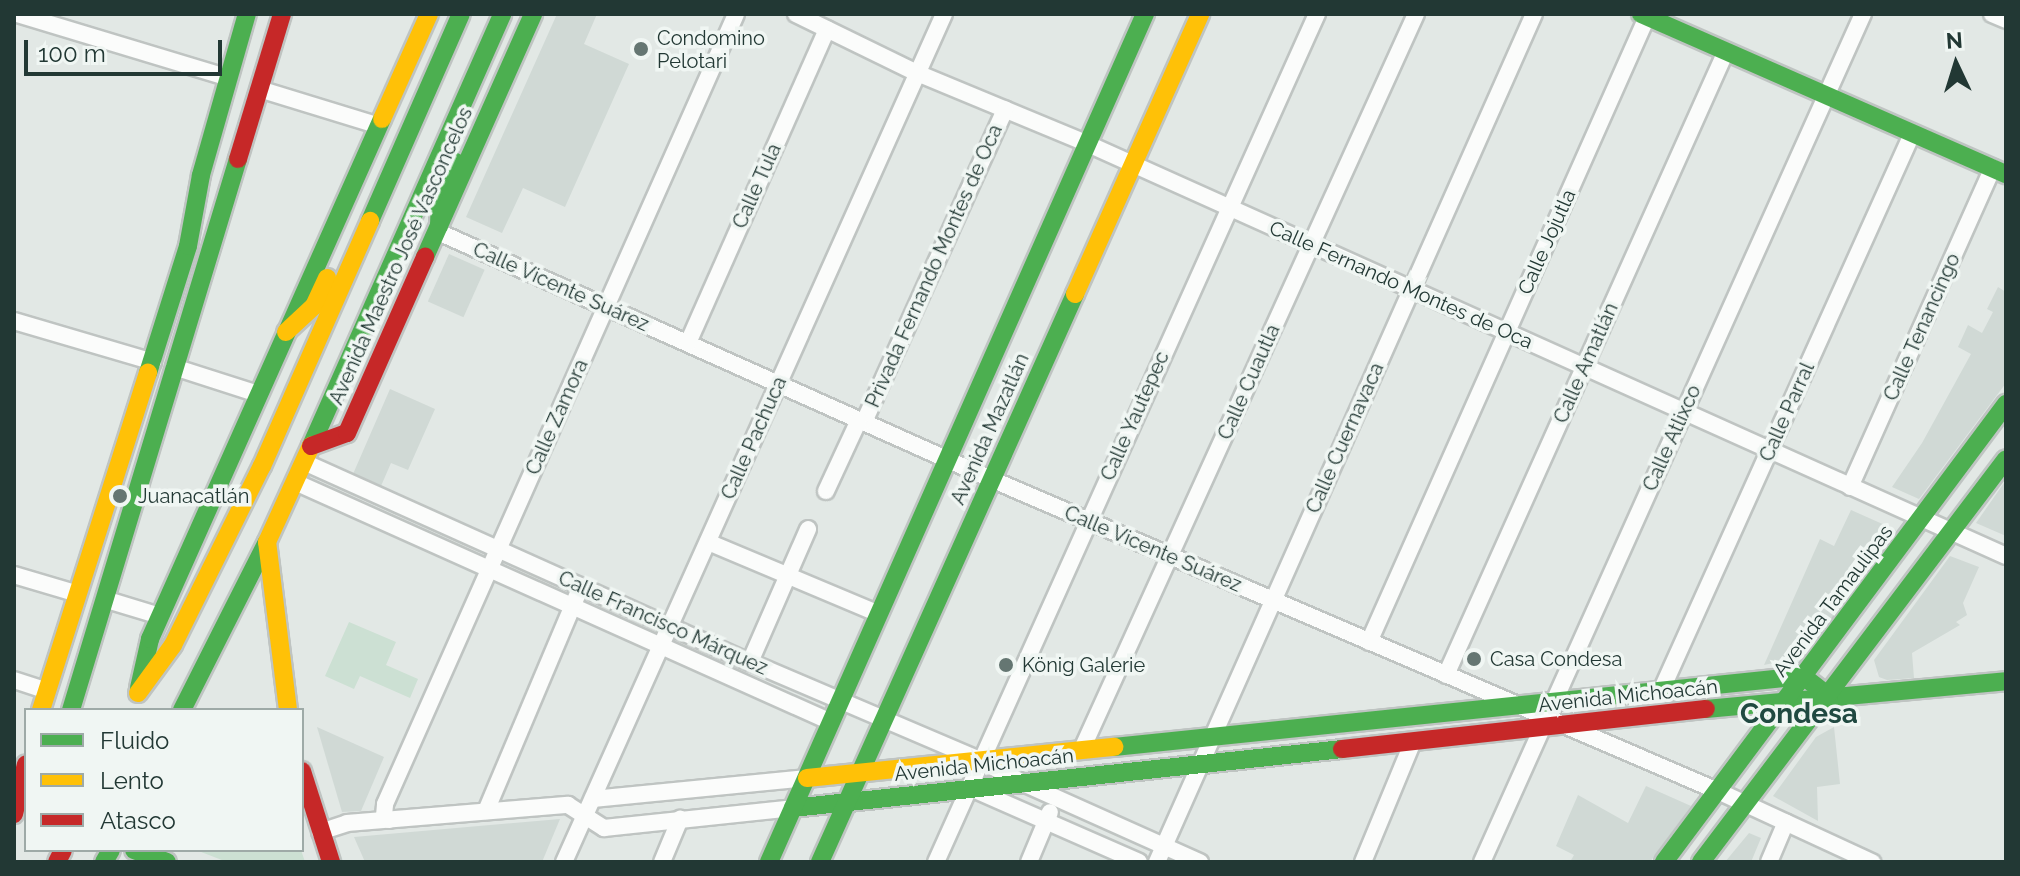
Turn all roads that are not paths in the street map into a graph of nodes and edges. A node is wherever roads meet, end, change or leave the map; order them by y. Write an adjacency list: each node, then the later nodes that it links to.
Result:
1 (17, 14): 24 (street)
2 (247, 14): 24 (main road)
3 (269, 14): 38 (main road)
4 (282, 14): 25 (main road)
5 (429, 14): 29 (main road)
6 (461, 14): 35 (main road)
7 (502, 14): 28 (main road)
8 (533, 14): 36 (main road, Avenida Maestro José Vasconcelos)
9 (736, 14): 40 (street, Calle Zamora)
10 (796, 14): 21 (street, Calle Fernando Montes de Oca)
11 (944, 14): 23 (street, Calle Pachuca)
12 (1145, 14): 31 (main road, Avenida Mazatlán)
13 (1200, 14): 32 (main road, Avenida Mazatlán)
14 (1317, 14): 34 (street, Calle Yautepec)
15 (1416, 14): 37 (street, Calle Cuautla)
16 (1534, 14): 39 (street, Calle Cuernavaca)
17 (1863, 14): 26 (street, Calle Atlixco)
18 (1992, 14): 20 (street)
19 (1644, 15): 22 (main road); 43 (street, Calle Jojutla)
20 (2006, 20)
21 (827, 29): 23 (street, Calle Fernando Montes de Oca); 44 (street, Calle Tula)
22 (1726, 51): 26 (main road); 47 (street, Calle Amatlán)
23 (917, 73): 27 (street, Calle Fernando Montes de Oca); 48 (street, Calle Pachuca)
24 (229, 78): 38 (main road)
25 (259, 89): 29 (street); 46 (main road)
26 (1826, 95): 30 (main road); 51 (street, Calle Atlixco)
27 (1005, 109): 31 (street, Calle Fernando Montes de Oca); 52 (street, Privada Fernando Montes de Oca)
28 (455, 117): 36 (main road); 54 (main road)
29 (377, 125): 42 (main road)
30 (1912, 134): 33 (main road); 53 (street, Calle Parral)
31 (1088, 144): 32 (street, Calle Fernando Montes de Oca); 56 (main road, Avenida Mazatlán)
32 (1133, 164): 34 (street, Calle Fernando Montes de Oca); 57 (main road, Avenida Mazatlán)
33 (2000, 171): 59 (street, Calle Tenancingo)
34 (1230, 208): 37 (street, Calle Fernando Montes de Oca); 62 (street, Calle Yautepec)
35 (372, 217): 42 (main road); 93 (main road)
36 (438, 229): 40 (street, Calle Vicente Suárez); 54 (main road, Avenida Maestro José Vasconcelos)
37 (1311, 244): 39 (street, Calle Fernando Montes de Oca); 68 (street, Calle Cuautla)
38 (188, 246): 45 (main road)
39 (1411, 289): 43 (street, Calle Fernando Montes de Oca); 76 (street, Calle Cuernavaca)
40 (606, 307): 44 (street, Calle Vicente Suárez); 67 (street, Calle Zamora)
41 (14, 321): 45 (street)
42 (286, 332): 49 (main road)
43 (1507, 332): 47 (street, Calle Fernando Montes de Oca); 81 (street, Calle Jojutla)
44 (688, 343): 48 (street, Calle Vicente Suárez)
45 (153, 362): 74 (main road)
46 (174, 367): 49 (street); 75 (main road)
47 (1584, 367): 51 (street, Calle Fernando Montes de Oca); 84 (street, Calle Amatlán)
48 (779, 383): 52 (street, Calle Vicente Suárez); 66 (street, Calle Pachuca)
49 (258, 394): 79 (main road)
50 (2006, 404): 61 (main road, Avenida Tamaulipas)
51 (1684, 412): 53 (street, Calle Fernando Montes de Oca); 99 (street, Calle Atlixco)
52 (861, 421): 56 (street, Calle Vicente Suárez); 60 (street, Privada Fernando Montes de Oca)
53 (1770, 450): 59 (street, Calle Fernando Montes de Oca); 89 (street, Calle Parral)
54 (308, 454): 58 (main road); 67 (street, Calle Francisco Márquez)
55 (2006, 459): 64 (main road)
56 (948, 460): 57 (street, Calle Vicente Suárez); 78 (main road, Avenida Mazatlán)
57 (991, 479): 62 (street, Calle Vicente Suárez); 100 (main road, Avenida Mazatlán)
58 (295, 482): 65 (main road); 70 (street, Calle Francisco Márquez)
59 (1850, 487): 61 (street, Calle Fernando Montes de Oca)
60 (826, 491)
61 (1922, 519): 64 (street, Calle Fernando Montes de Oca); 85 (main road, Avenida Tamaulipas)
62 (1088, 521): 68 (street, Calle Vicente Suárez); 105 (street, Calle Yautepec)
63 (808, 529): 72 (street)
64 (1950, 531): 69 (street, Calle Fernando Montes de Oca); 90 (main road)
65 (267, 542): 97 (main road); 98 (main road)
66 (708, 542): 72 (street); 80 (street, Calle Pachuca)
67 (498, 549): 70 (street, Calle Zamora); 73 (street, Calle Francisco Márquez)
68 (1170, 556): 76 (street, Calle Vicente Suárez); 104 (street, Calle Cuautla)
69 (2006, 556)
70 (489, 570): 77 (street, Calle Francisco Márquez); 123 (street, Calle Zamora)
71 (14, 575): 74 (street)
72 (788, 575): 78 (street); 83 (street)
73 (581, 586): 77 (street); 80 (street, Calle Francisco Márquez)
74 (78, 594): 88 (main road)
75 (104, 599): 79 (street); 96 (main road)
76 (1273, 600): 81 (street, Calle Vicente Suárez); 102 (street, Calle Cuernavaca)
77 (572, 607): 82 (street, Calle Francisco Márquez); 120 (street)
78 (879, 614): 91 (main road, Avenida Mazatlán)
79 (160, 616): 93 (main road)
80 (670, 626): 82 (street, Calle Pachuca); 83 (street, Calle Francisco Márquez)
81 (1369, 642): 84 (street, Calle Vicente Suárez)
82 (661, 647): 101 (street, Calle Francisco Márquez); 118 (street, Calle Pachuca)
83 (750, 662): 91 (street, Calle Francisco Márquez)
84 (1446, 675): 94 (street, Calle Vicente Suárez)
85 (1803, 676): 89 (main road, Avenida Michoacán); 90 (main road); 92 (main road, Avenida Tamaulipas)
86 (14, 680): 88 (street)
87 (2006, 681): 90 (main road, Avenida Michoacán)
88 (47, 691): 95 (main road)
89 (1661, 691): 99 (main road, Avenida Michoacán)
90 (1829, 696): 92 (main road, Avenida Michoacán); 117 (main road)
91 (841, 700): 100 (street, Calle Francisco Márquez); 101 (main road, Avenida Mazatlán)
92 (1785, 701): 99 (main road, Avenida Michoacán); 114 (main road, Avenida Tamaulipas)
93 (134, 702)
94 (1513, 706): 99 (main road, Avenida Michoacán); 102 (main road, Avenida Michoacán)
95 (42, 708)
96 (72, 708)
97 (183, 708)
98 (288, 708)
99 (1550, 718): 103 (main road, Avenida Michoacán); 114 (street); 141 (street, Calle Atlixco)
100 (884, 719): 105 (street, Calle Francisco Márquez); 108 (main road, Avenida Mazatlán)
101 (831, 722): 110 (main road, Avenida Mazatlán)
102 (1214, 736): 104 (main road, Avenida Michoacán); 106 (street, Calle Cuernavaca)
103 (1413, 741): 106 (main road, Avenida Michoacán); 140 (street)
104 (1082, 749): 105 (main road, Avenida Michoacán)
105 (980, 760): 108 (main road, Avenida Michoacán); 112 (street, Calle Francisco Márquez); 113 (street, Calle Yautepec)
106 (1202, 763): 111 (main road, Avenida Michoacán); 127 (street, Calle Cuernavaca)
107 (24, 772): 121 (main road)
108 (860, 772): 110 (main road, Avenida Michoacán); 116 (main road, Avenida Mazatlán)
109 (304, 778): 126 (main road)
110 (807, 778): 118 (street, Avenida Michoacán); 119 (main road, Avenida Mazatlán)
111 (1065, 778): 112 (main road, Avenida Michoacán); 115 (street)
112 (1023, 783): 113 (main road, Avenida Michoacán); 115 (street, Calle Francisco Márquez)
113 (970, 788): 116 (main road, Avenida Michoacán); 124 (street); 135 (street, Calle Yautepec)
114 (1718, 791): 117 (street); 142 (main road, Avenida Tamaulipas)
115 (1056, 797): 124 (street); 127 (street, Calle Francisco Márquez)
116 (847, 802): 119 (main road, Avenida Michoacán); 134 (main road, Avenida Mazatlán)
117 (1744, 803): 125 (street); 143 (main road)
118 (589, 807): 120 (street, Avenida Michoacán); 122 (street, Avenida Michoacán); 131 (street, Calle Pachuca)
119 (793, 808): 122 (street, Avenida Michoacán); 133 (main road, Avenida Mazatlán)
120 (486, 811): 123 (street, Avenida Michoacán)
121 (14, 815)
122 (680, 819): 132 (street)
123 (389, 820): 126 (street, Avenida Michoacán)
124 (1047, 820): 136 (street); 137 (street)
125 (1786, 822): 144 (street); 145 (street)
126 (320, 832): 130 (main road)
127 (1164, 846): 138 (street, Calle Cuernavaca); 139 (street, Calle Francisco Márquez)
128 (140, 852): 129 (main road)
129 (167, 862)
130 (331, 862)
131 (564, 862)
132 (662, 862)
133 (769, 862)
134 (820, 862)
135 (936, 862)
136 (1029, 862)
137 (1139, 862)
138 (1157, 862)
139 (1200, 862)
140 (1363, 862)
141 (1482, 862)
142 (1664, 862)
143 (1701, 862)
144 (1769, 862)
145 (1872, 862)

